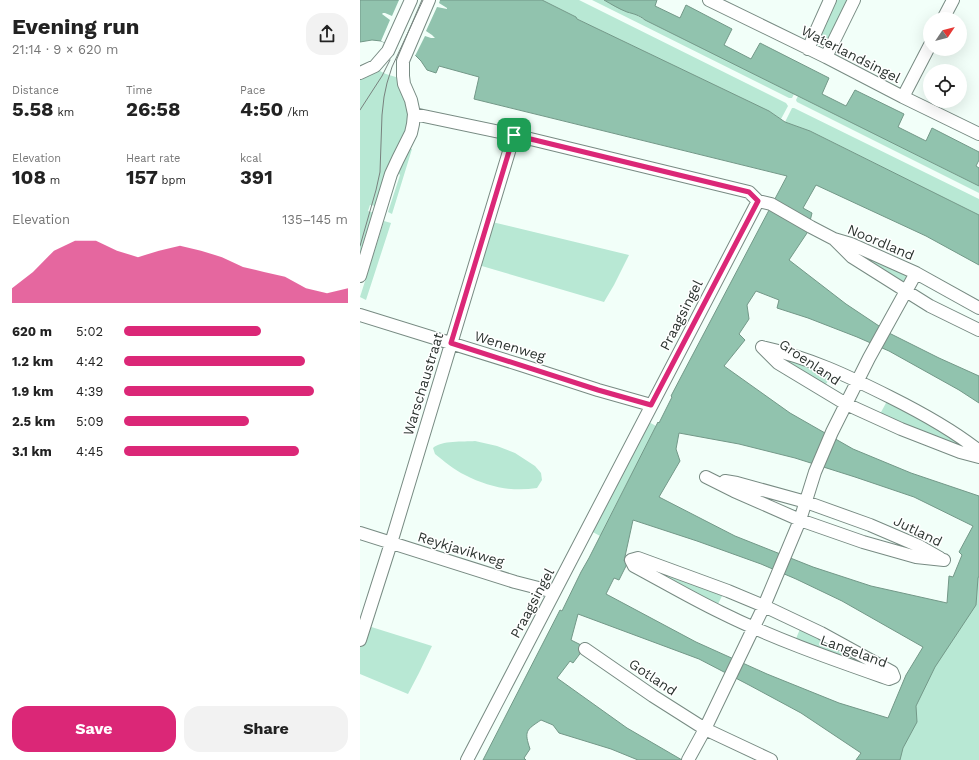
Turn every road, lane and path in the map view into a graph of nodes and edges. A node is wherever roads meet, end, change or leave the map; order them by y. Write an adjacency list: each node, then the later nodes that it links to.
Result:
1 (411, 0): 13 (street)
2 (430, 0): 15 (street)
3 (709, 0): 8 (street, Waterlandsingel)
4 (737, 0): 8 (street)
5 (830, 0): 10 (street)
6 (854, 0): 12 (street)
7 (953, 0): 9 (street)
8 (732, 11): 10 (street, Waterlandsingel)
9 (947, 12)
10 (808, 49): 12 (street, Waterlandsingel)
11 (924, 56): 14 (street)
12 (826, 57): 14 (street, Waterlandsingel)
13 (360, 73)
14 (903, 97): 16 (street, Waterlandsingel)
15 (414, 114): 17 (street); 21 (street)
16 (979, 134)
17 (514, 135): 18 (street); 26 (street, Warschaustraat)
18 (758, 201): 19 (street, Noordland); 30 (street, Praagsingel)
19 (834, 239): 20 (street, Noordland); 22 (street, Noordland)
20 (916, 273): 22 (street, Noordland); 23 (street, Noordland)
21 (360, 276)
22 (906, 291): 25 (street, Noordland); 27 (street, Noordland)
23 (979, 308)
24 (360, 315): 26 (street, Wenenweg)
25 (979, 330)
26 (451, 343): 30 (street, Wenenweg); 36 (street, Warschaustraat)
27 (869, 358): 28 (street, Groenland)
28 (858, 381): 29 (street, Groenland); 29 (street, Groenland); 31 (street, Groenland)
29 (846, 404): 32 (street, Groenland); 33 (street, Groenland)
30 (651, 405): 37 (street, Praagsingel)
31 (979, 451)
32 (979, 457)
33 (806, 502): 34 (street); 34 (street, Jutland); 34 (street, Jutland)
34 (800, 520): 38 (street)
35 (360, 533): 36 (street, Reykjavikweg)
36 (391, 542): 37 (street, Reykjavikweg); 40 (street, Warschaustraat)
37 (554, 592): 43 (street, Praagsingel)
38 (764, 606): 39 (street); 39 (street, Langeland); 39 (street, Langeland)
39 (754, 628): 42 (street)
40 (360, 640)
41 (586, 649): 42 (street, Gotland)
42 (705, 729): 44 (street); 45 (street, Gotland)
43 (467, 760)
44 (688, 760)
45 (771, 760)

